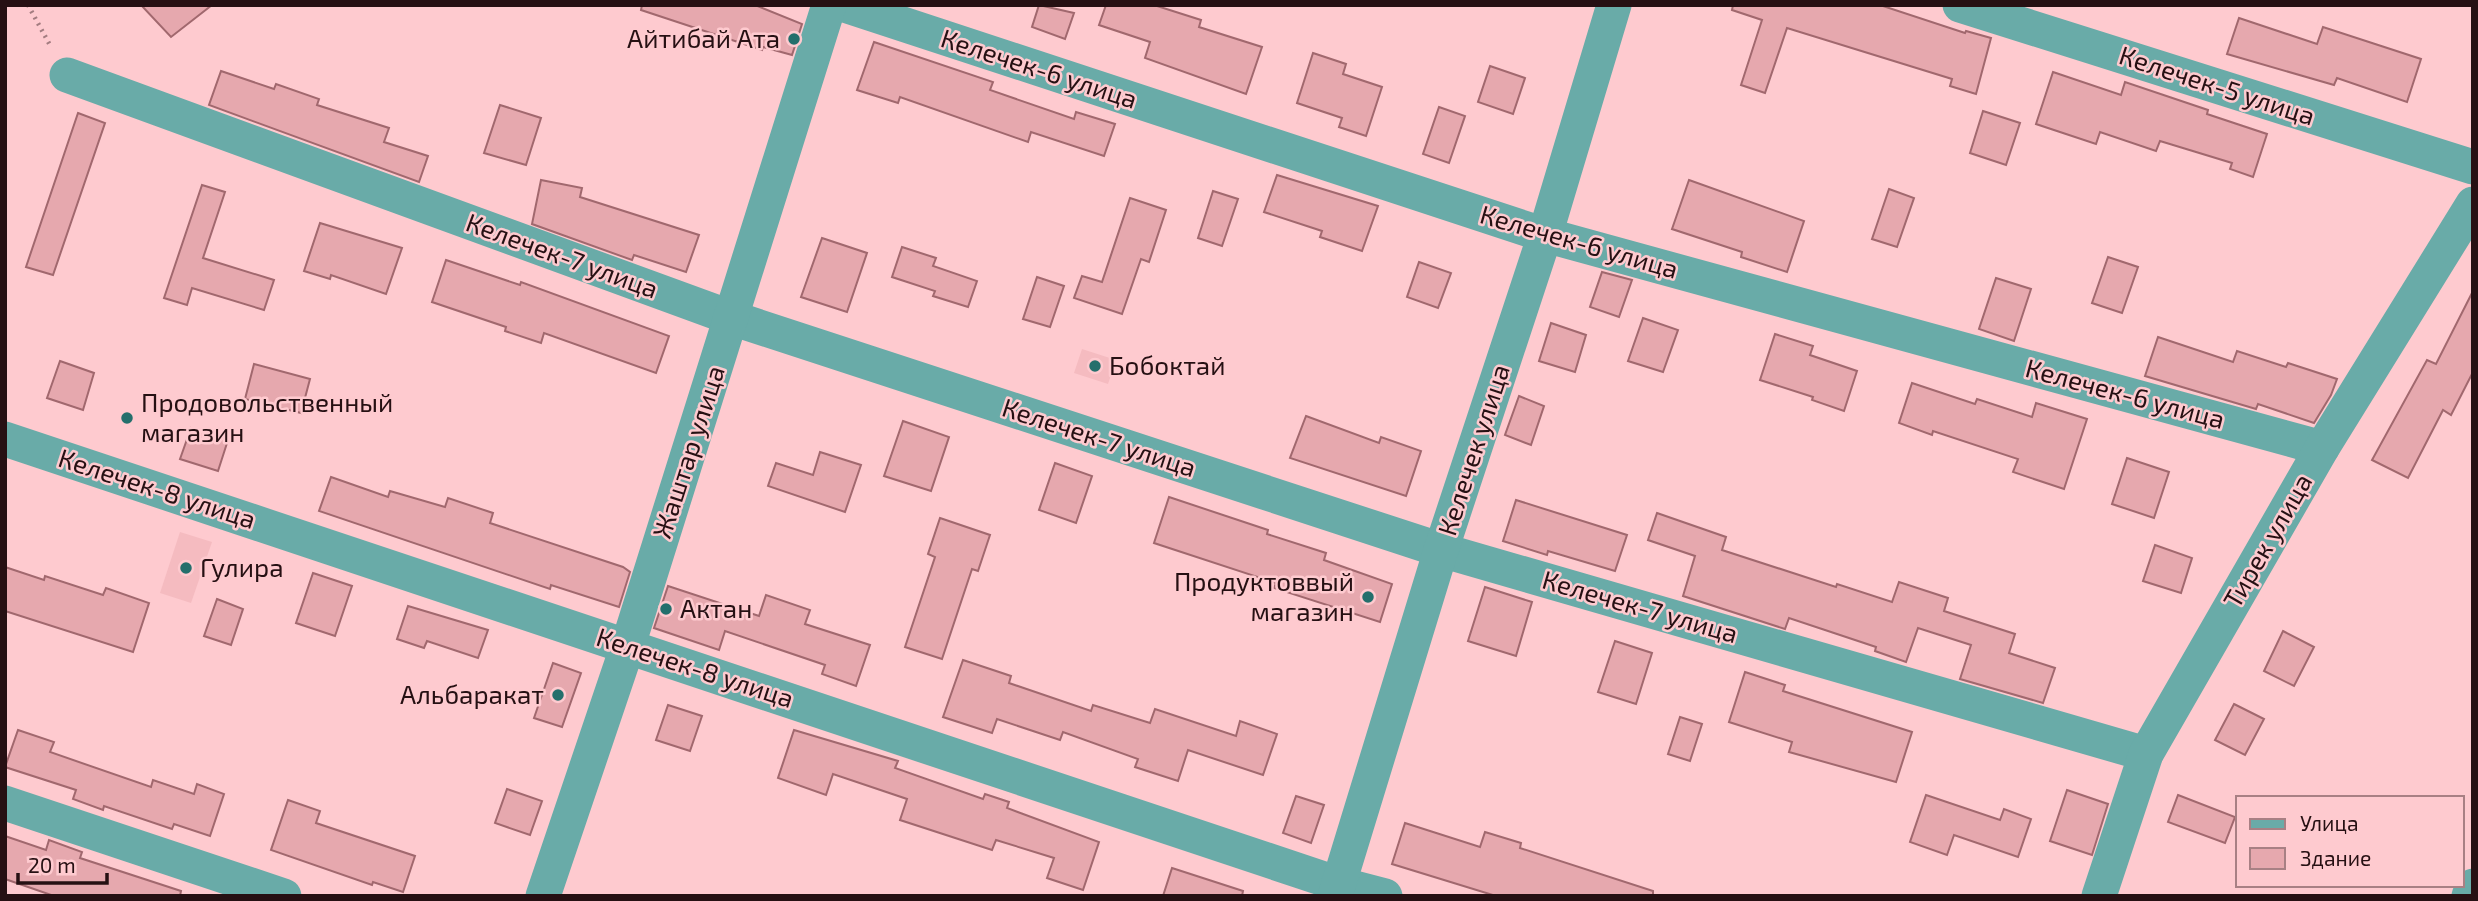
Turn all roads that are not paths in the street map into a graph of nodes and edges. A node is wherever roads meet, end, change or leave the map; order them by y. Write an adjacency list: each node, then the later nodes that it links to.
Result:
1 (828, 5): 9 (street, Жаштар улица)
2 (845, 5): 8 (street, Келечек-6 улица)
3 (1614, 5): 8 (street, Келечек улица)
4 (1960, 5): 6 (street, Келечек-5 улица)
5 (67, 75): 9 (street, Келечек-7 улица)
6 (2473, 167)
7 (2473, 204): 11 (street, Тирек улица)
8 (1545, 235): 11 (street, Келечек-6 улица); 12 (street, Келечек улица)
9 (732, 318): 12 (street, Келечек-7 улица); 13 (street, Жаштар улица)
10 (5, 439): 13 (street, Келечек-8 улица)
11 (2322, 448): 14 (street, Тирек улица)
12 (1441, 550): 14 (street, Келечек-7 улица); 17 (street, Келечек улица)
13 (628, 645): 17 (street, Келечек-8 улица); 19 (street, Жаштар улица)
14 (2146, 754): 21 (street, Тирек улица)
15 (5, 803): 18 (street)
16 (2473, 886): 22 (street)
17 (1337, 890): 20 (street, Келечек-8 улица)
18 (285, 896)
19 (543, 896)
20 (1385, 896)
21 (2099, 896)
22 (2469, 896)

